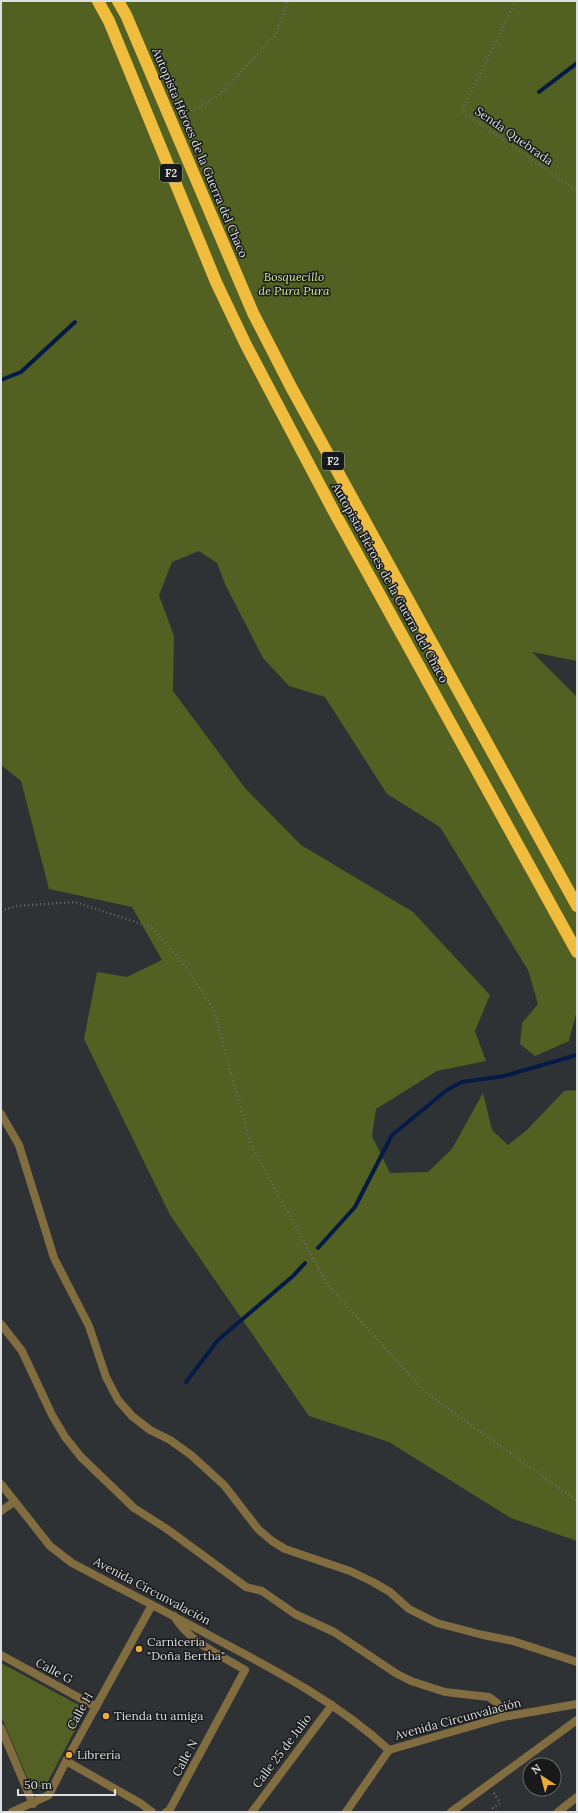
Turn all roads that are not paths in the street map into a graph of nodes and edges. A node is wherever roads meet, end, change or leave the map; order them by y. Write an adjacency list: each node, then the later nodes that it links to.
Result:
1 (98, 1): 4 (highway, Autopista Héroes de la Guerra del Chaco / F2)
2 (118, 1): 3 (highway, Autopista Héroes de la Guerra del Chaco / F2)
3 (577, 906)
4 (577, 952)
5 (1, 1114): 13 (street)
6 (1, 1324): 17 (street)
7 (1, 1484): 8 (street, Avenida Circunvalación)
8 (14, 1502): 9 (street); 10 (street, Avenida Circunvalación)
9 (1, 1511)
10 (152, 1605): 11 (street, Avenida Circunvalación); 16 (street, Calle H)
11 (173, 1616): 15 (street, Avenida Circunvalación); 26 (street, Calle N)
12 (1, 1655): 16 (street, Calle G)
13 (577, 1662)
14 (577, 1704): 17 (street, Avenida Circunvalación)
15 (332, 1705): 20 (street, Avenida Circunvalación); 27 (street, Calle 25 de Julio)
16 (96, 1707): 21 (street, Calle H)
17 (503, 1717): 20 (street, Avenida Circunvalación)
18 (577, 1720): 29 (street)
19 (1, 1728): 23 (street)
20 (389, 1750): 28 (street)
21 (66, 1761): 23 (street, Calle H); 25 (street)
22 (577, 1797): 30 (street)
23 (33, 1804): 24 (street, Calle H)
24 (12, 1812)
25 (152, 1812)
26 (166, 1812)
27 (252, 1812)
28 (346, 1812)
29 (451, 1812)
30 (558, 1812)

